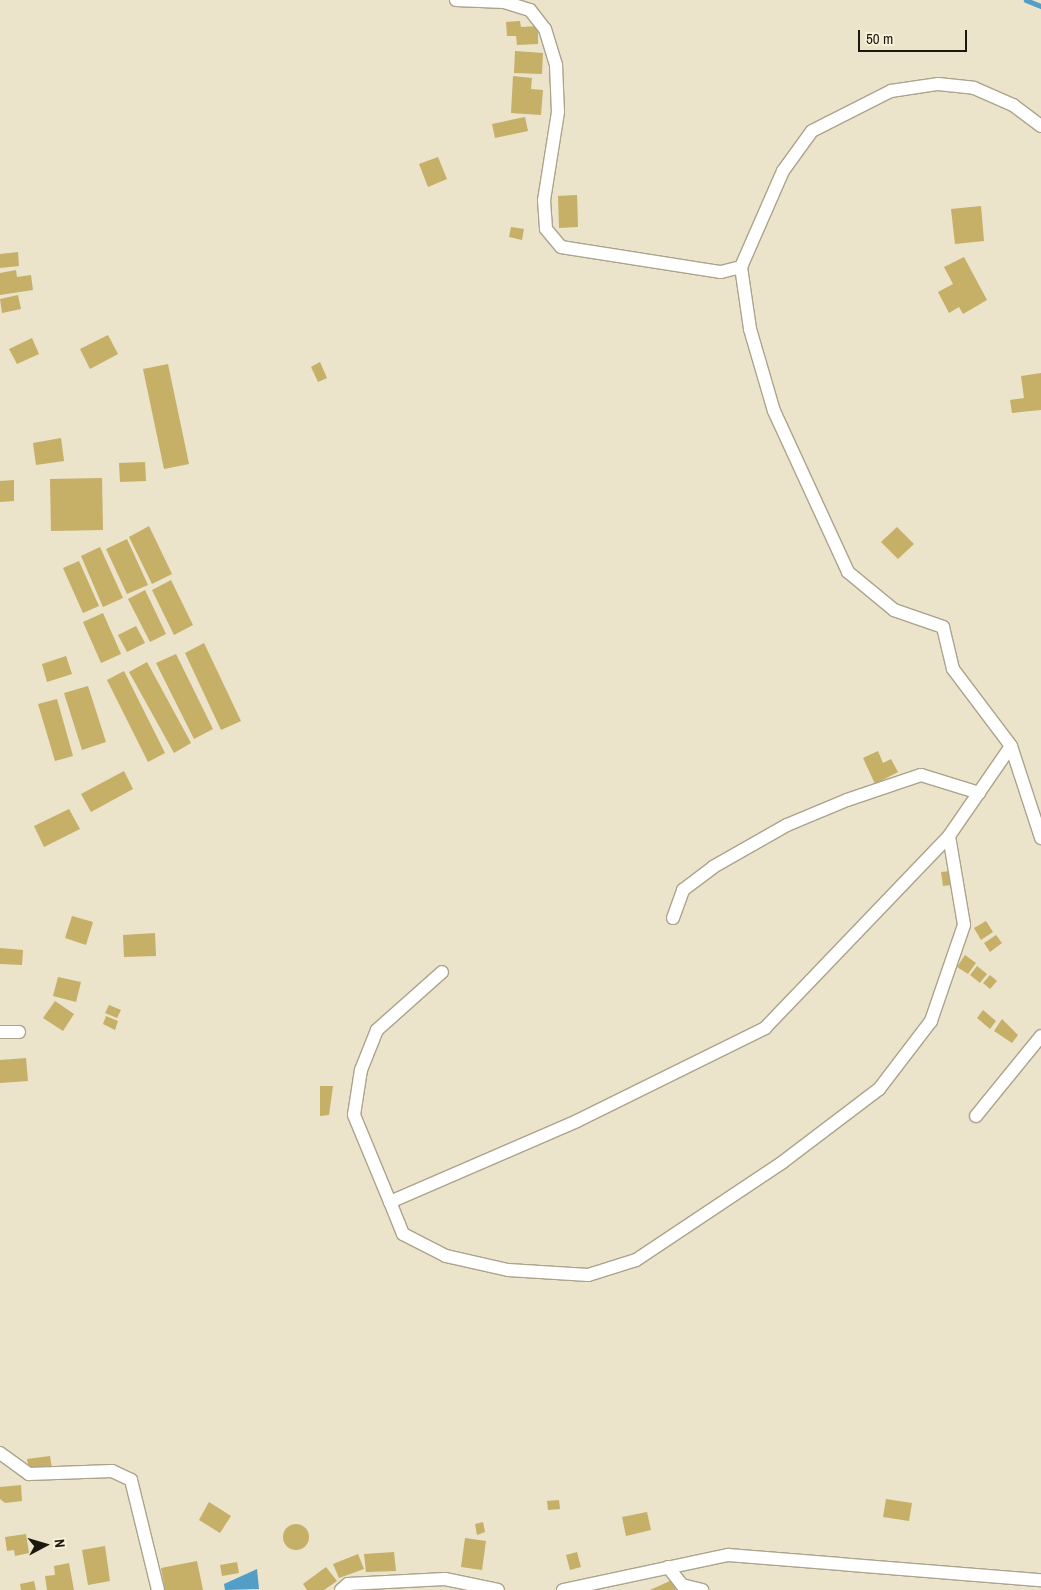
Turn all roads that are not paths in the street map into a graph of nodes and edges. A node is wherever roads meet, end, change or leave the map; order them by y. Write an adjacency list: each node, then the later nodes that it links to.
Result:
1 (456, 0): 3 (street)
2 (1041, 126): 3 (street)
3 (741, 267): 4 (street)
4 (1011, 746): 5 (street); 7 (street)
5 (979, 793): 6 (street); 8 (street)
6 (949, 836): 14 (street); 14 (street)
7 (1041, 838)
8 (673, 918)
9 (442, 972): 14 (street)
10 (0, 1032): 11 (street)
11 (19, 1032)
12 (1041, 1036): 13 (street)
13 (976, 1116)
14 (390, 1202)
15 (0, 1453): 18 (street)
16 (668, 1567): 17 (street); 21 (street); 22 (street)
17 (1041, 1580)
18 (158, 1590)
19 (342, 1590): 20 (street)
20 (498, 1590)
21 (563, 1590)
22 (702, 1590)

